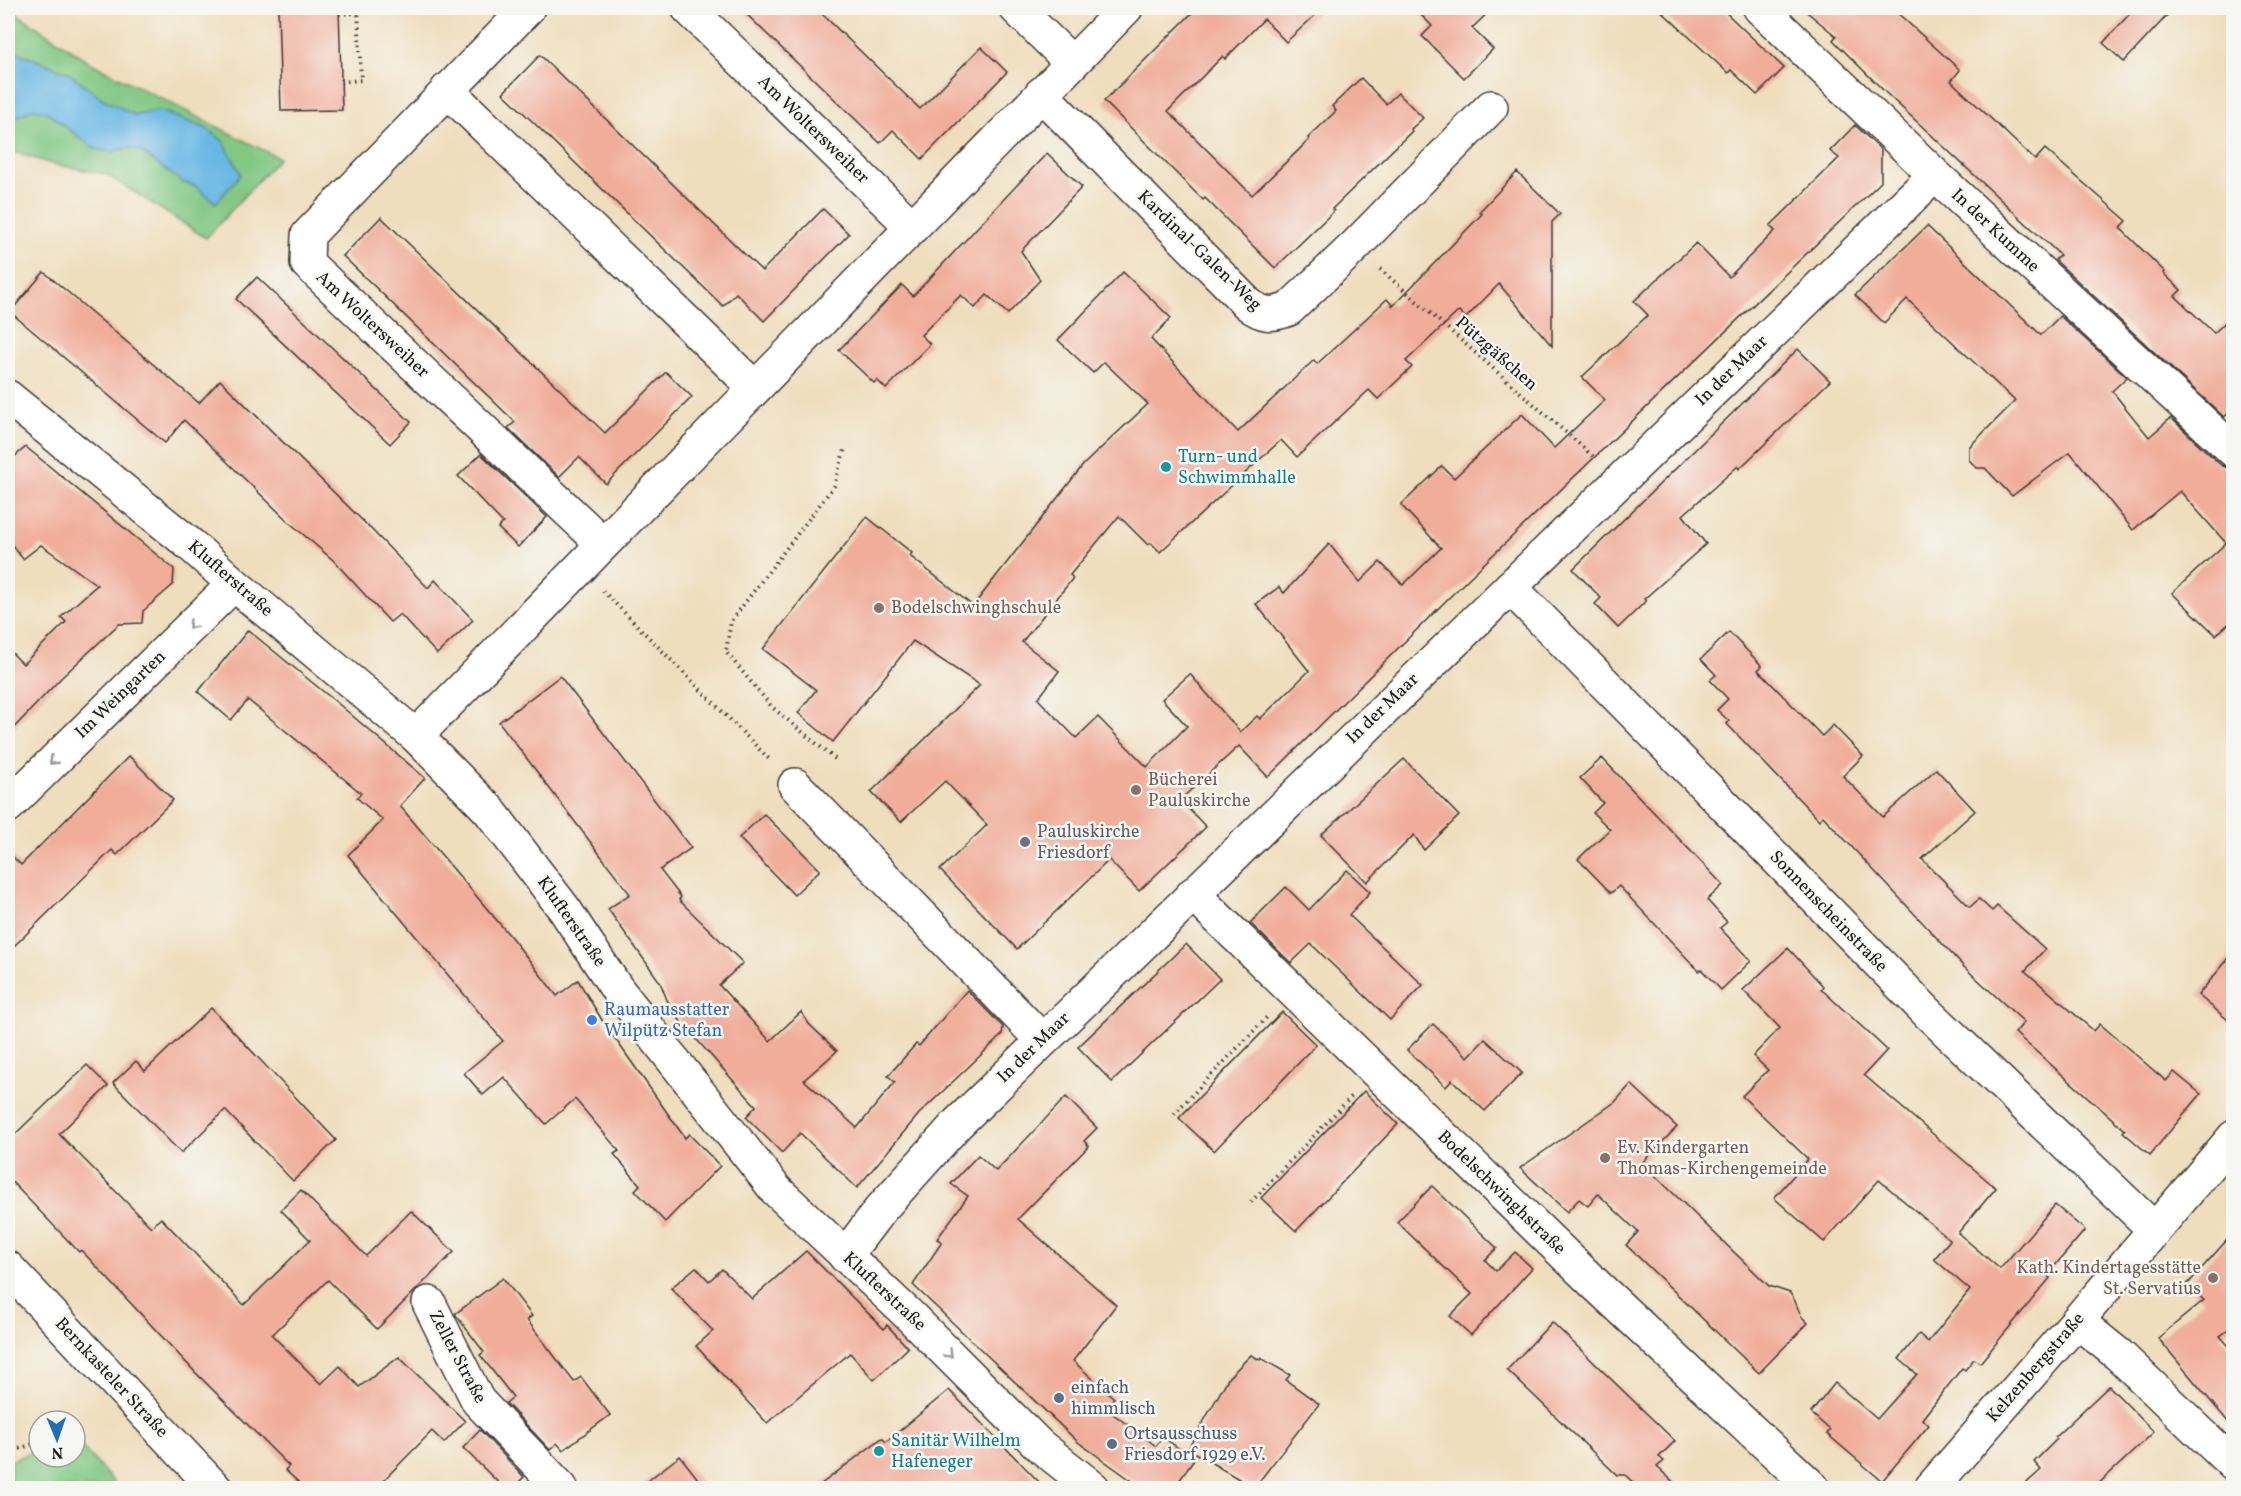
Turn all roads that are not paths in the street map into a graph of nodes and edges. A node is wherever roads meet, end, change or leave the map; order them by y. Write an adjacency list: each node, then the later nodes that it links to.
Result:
1 (528, 8): 7 (street, Am Woltersweiher)
2 (688, 8): 11 (street, Am Woltersweiher)
3 (1016, 8): 6 (street)
4 (1126, 8): 6 (street)
5 (1760, 8): 10 (street, In der Kumme)
6 (1072, 63): 8 (street)
7 (447, 90): 12 (street); 15 (street, Am Woltersweiher)
8 (1041, 94): 9 (street, Kardinal-Galen-Weg); 11 (street)
9 (1491, 107)
10 (1935, 175): 14 (street, In der Kumme); 17 (street, In der Maar)
11 (912, 227): 12 (street)
12 (755, 388): 15 (street)
13 (8, 397): 16 (street, Klufterstraße)
14 (2234, 451)
15 (603, 544): 18 (street)
16 (234, 584): 18 (street, Klufterstraße); 20 (street, Im Weingarten, one-way to 20)
17 (1510, 587): 21 (street, In der Maar); 24 (street, Sonnenscheinstraße)
18 (416, 735): 25 (street, Klufterstraße)
19 (795, 785): 22 (street)
20 (8, 806)
21 (1192, 894): 22 (street, In der Maar); 33 (street, Bodelschwinghstraße)
22 (1042, 1040): 25 (street, In der Maar)
23 (2234, 1137): 24 (street, Kelzenbergstraße)
24 (2154, 1229): 28 (street, Kelzenbergstraße)
25 (845, 1256): 32 (street, Klufterstraße, one-way to 32)
26 (8, 1268): 30 (street, Bernkasteler Straße)
27 (429, 1303): 31 (street, Zeller Straße)
28 (2077, 1321): 29 (street); 34 (street, Kelzenbergstraße)
29 (2234, 1466)
30 (215, 1488)
31 (561, 1488)
32 (1093, 1488)
33 (1813, 1488)
34 (1931, 1488)

